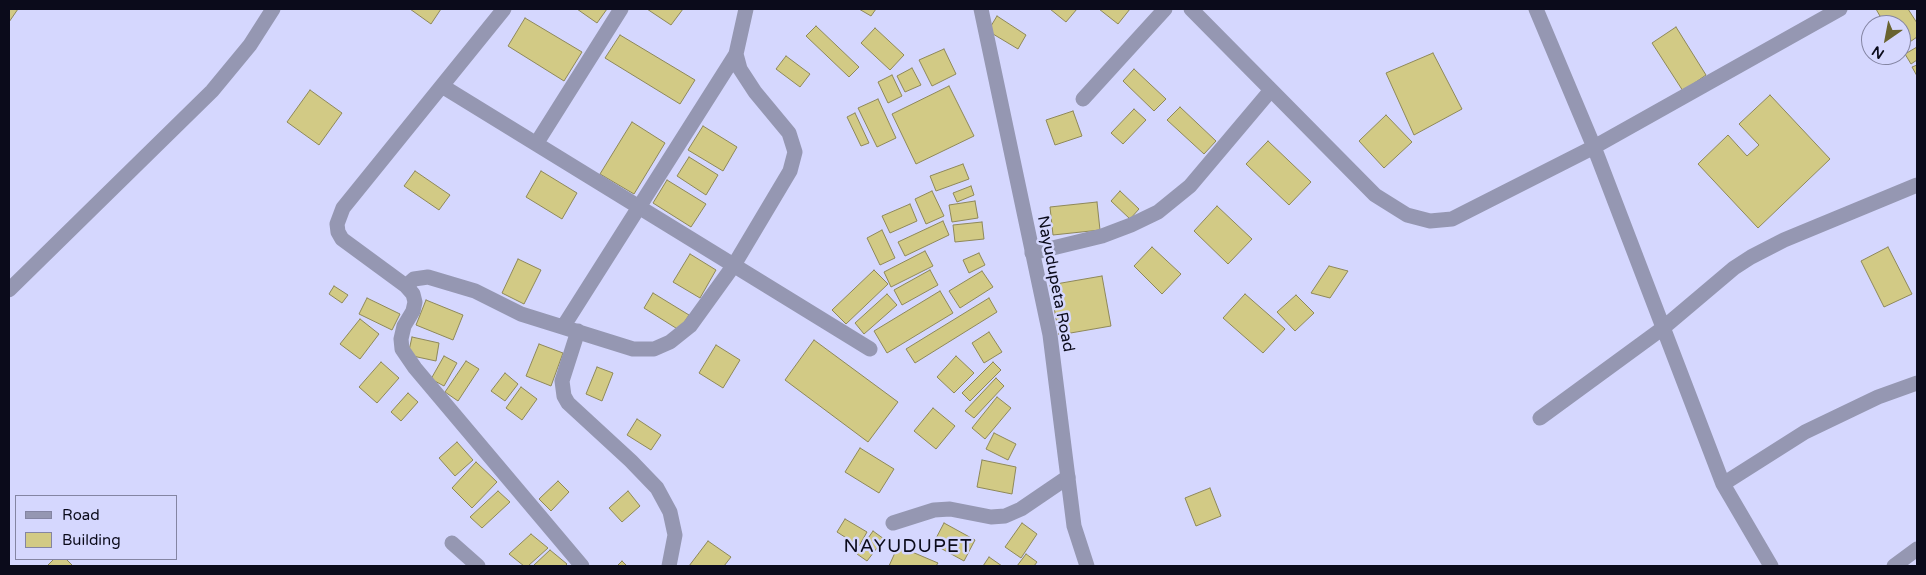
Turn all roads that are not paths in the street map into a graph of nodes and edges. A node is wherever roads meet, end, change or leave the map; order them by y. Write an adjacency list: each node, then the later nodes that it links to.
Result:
1 (273, 9): 21 (street)
2 (504, 9): 11 (street)
3 (621, 9): 14 (street)
4 (746, 9): 10 (street)
5 (981, 9): 18 (street, Nayudupeta Road)
6 (1165, 9): 13 (street)
7 (1191, 9): 12 (street)
8 (1536, 9): 15 (street)
9 (1840, 9): 15 (street)
10 (736, 54): 17 (street); 19 (street)
11 (442, 86): 14 (street); 20 (street)
12 (1271, 90): 15 (street); 18 (street)
13 (1083, 99)
14 (536, 144): 17 (street)
15 (1594, 147): 23 (street)
16 (1917, 185): 23 (street)
17 (638, 207): 19 (street); 22 (street)
18 (1032, 253): 28 (street, Nayudupeta Road)
19 (734, 265): 24 (street); 25 (street)
20 (406, 286): 22 (street); 34 (street)
21 (9, 290)
22 (563, 327): 24 (street)
23 (1663, 328): 27 (street); 29 (street)
24 (578, 331): 35 (street)
25 (870, 349)
26 (1917, 383): 29 (street)
27 (1540, 418)
28 (1068, 477): 30 (street); 36 (street, Nayudupeta Road)
29 (1723, 484): 37 (street)
30 (893, 523)
31 (452, 543): 33 (street)
32 (1917, 549): 38 (street)
33 (478, 566)
34 (582, 566)
35 (669, 566)
36 (1088, 566)
37 (1771, 566)
38 (1894, 566)

